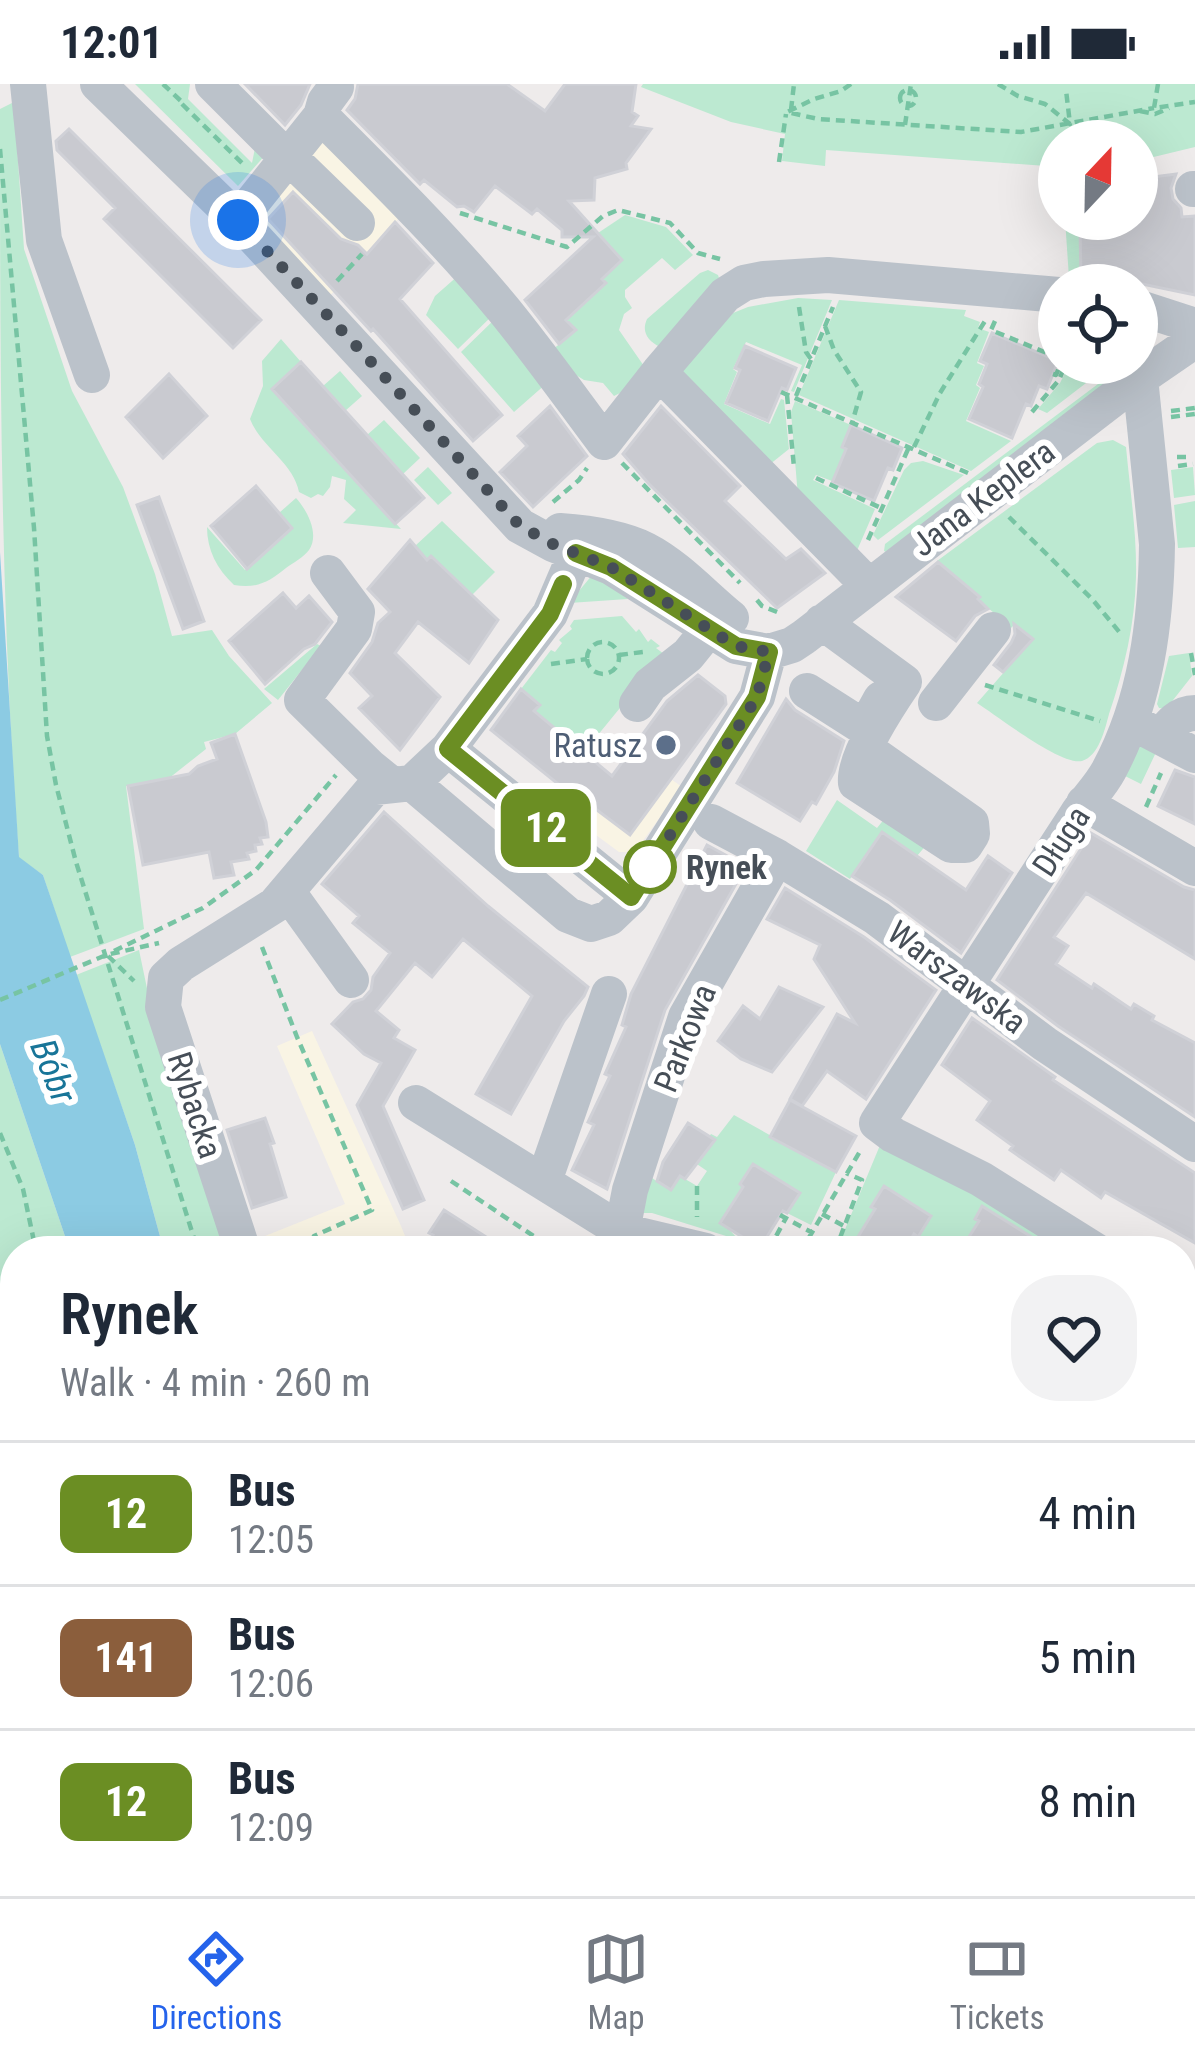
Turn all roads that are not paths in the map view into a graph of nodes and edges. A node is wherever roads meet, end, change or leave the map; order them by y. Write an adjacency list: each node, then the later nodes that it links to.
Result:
1 (26, 84): 5 (street); 15 (street)
2 (98, 84): 7 (street)
3 (333, 93): 6 (street); 14 (street)
4 (197, 94): 6 (street)
5 (0, 96)
6 (288, 158): 7 (street); 8 (street)
7 (238, 220): 18 (street)
8 (357, 224)
9 (1038, 293): 14 (street)
10 (1158, 314): 11 (street)
11 (1195, 326)
12 (1195, 340): 13 (street, Jana Keplera)
13 (1158, 366)
14 (659, 372): 20 (street)
15 (92, 375)
16 (1132, 384): 20 (street, Jana Keplera)
17 (1141, 384): 31 (street, Długa)
18 (528, 529): 19 (street); 25 (street)
19 (576, 553): 23 (street); 32 (street)
20 (871, 568): 22 (street, Jana Keplera)
21 (328, 573): 35 (street)
22 (822, 622): 25 (street, Jana Keplera); 26 (street)
23 (709, 629): 25 (street); 29 (street)
24 (992, 630): 27 (street)
25 (769, 652): 41 (street)
26 (900, 679): 28 (street); 33 (street)
27 (946, 689)
28 (807, 691)
29 (637, 704)
30 (1195, 713): 31 (street)
31 (1135, 728): 34 (street); 36 (street, Długa)
32 (448, 749): 35 (street); 41 (street)
33 (866, 749)
34 (1195, 755)
35 (401, 783): 40 (street); 41 (street)
36 (1084, 803): 39 (street); 43 (street, Długa)
37 (711, 822): 38 (street, Warszawska)
38 (777, 857): 43 (street, Warszawska); 48 (street, Parkowa)
39 (1195, 868)
40 (287, 891): 42 (street); 49 (street, Rybacka)
41 (631, 897)
42 (351, 980)
43 (966, 982): 46 (street, Warszawska); 51 (street, Długa)
44 (609, 994): 47 (street)
45 (416, 1102): 47 (street)
46 (1195, 1144)
47 (544, 1181): 48 (street)
48 (622, 1231): 50 (street)
49 (238, 1236)
50 (662, 1236)
51 (1072, 1236)

